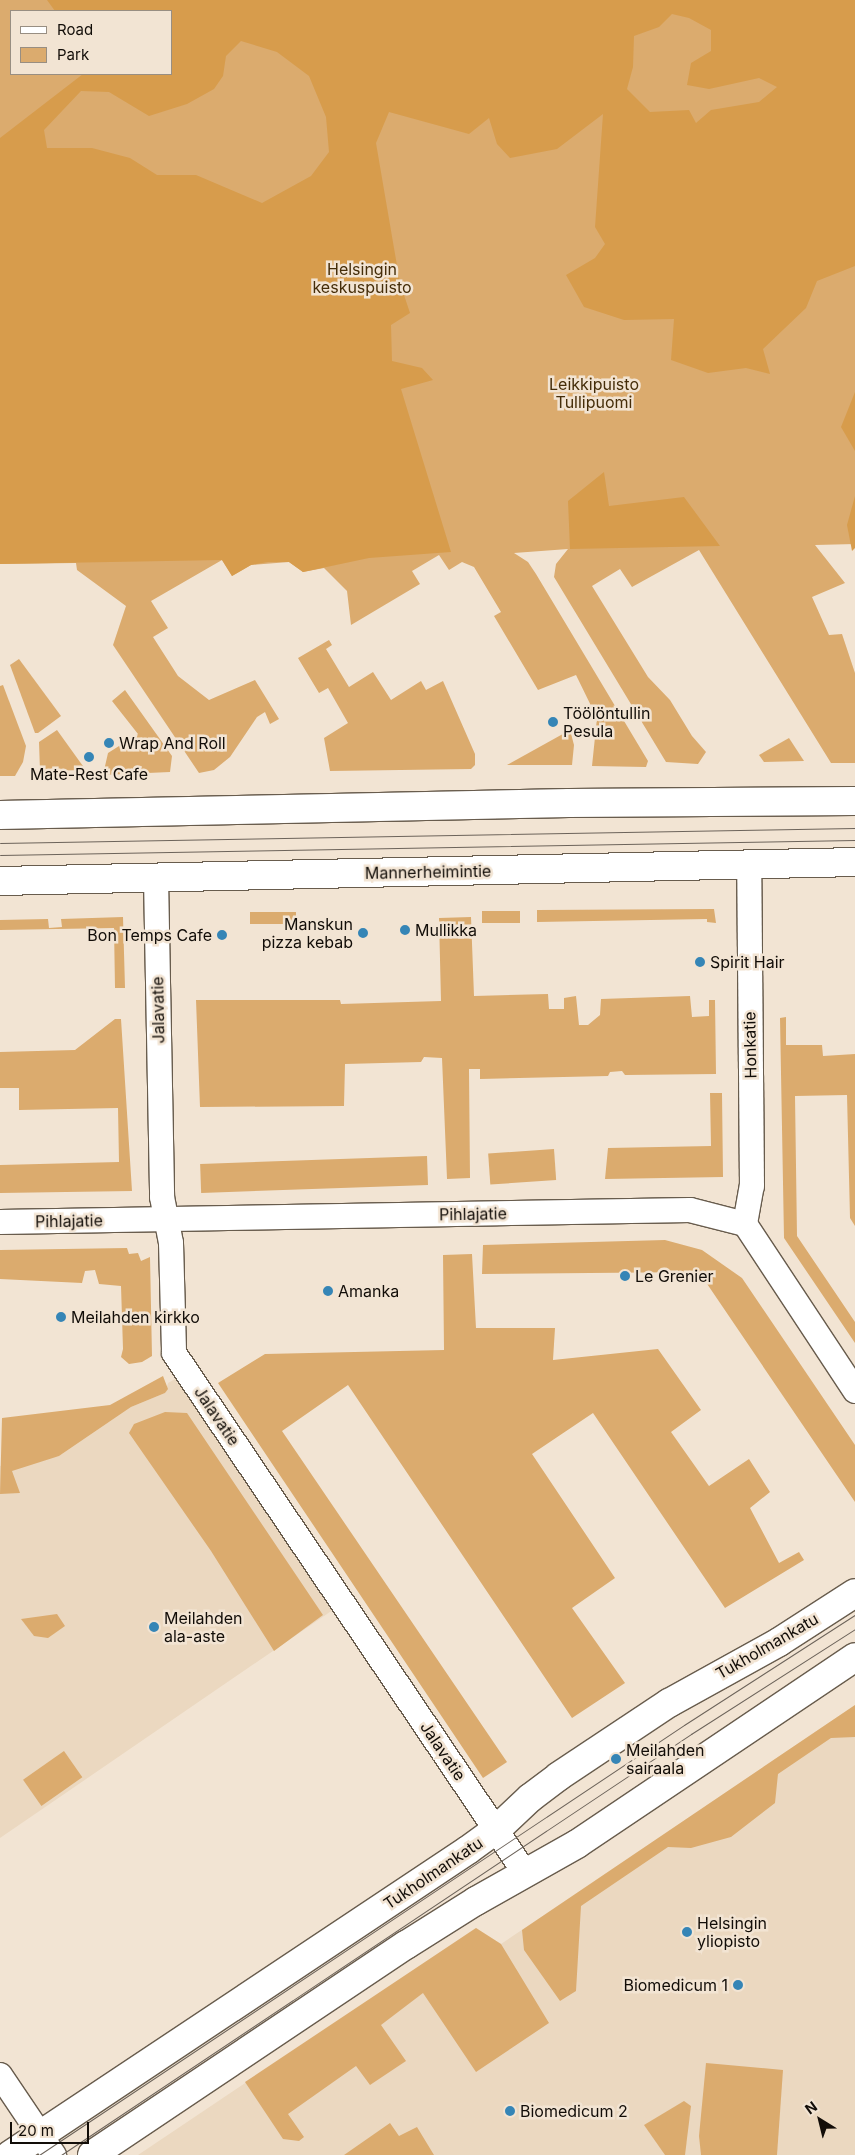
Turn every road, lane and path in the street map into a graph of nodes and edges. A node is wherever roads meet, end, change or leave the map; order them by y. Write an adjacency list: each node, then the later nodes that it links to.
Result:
1 (855, 801): 2 (main road)
2 (0, 815)
3 (855, 862): 4 (main road, Mannerheimintie)
4 (749, 864): 5 (main road, Mannerheimintie); 9 (street, Honkatie)
5 (156, 878): 6 (main road, Mannerheimintie); 7 (street, Jalavatie)
6 (0, 881)
7 (167, 1220): 8 (street, Pihlajatie); 9 (street, Pihlajatie); 13 (street, Jalavatie)
8 (0, 1222)
9 (745, 1224): 10 (street)
10 (855, 1391)
11 (855, 1593): 13 (main road, Tukholmankatu)
12 (855, 1657): 14 (main road)
13 (496, 1830): 14 (street, Jalavatie); 16 (main road, Tukholmankatu)
14 (525, 1873): 18 (main road)
15 (0, 2075): 16 (street)
16 (47, 2145): 17 (main road, Tukholmankatu)
17 (10, 2155)
18 (92, 2155)

